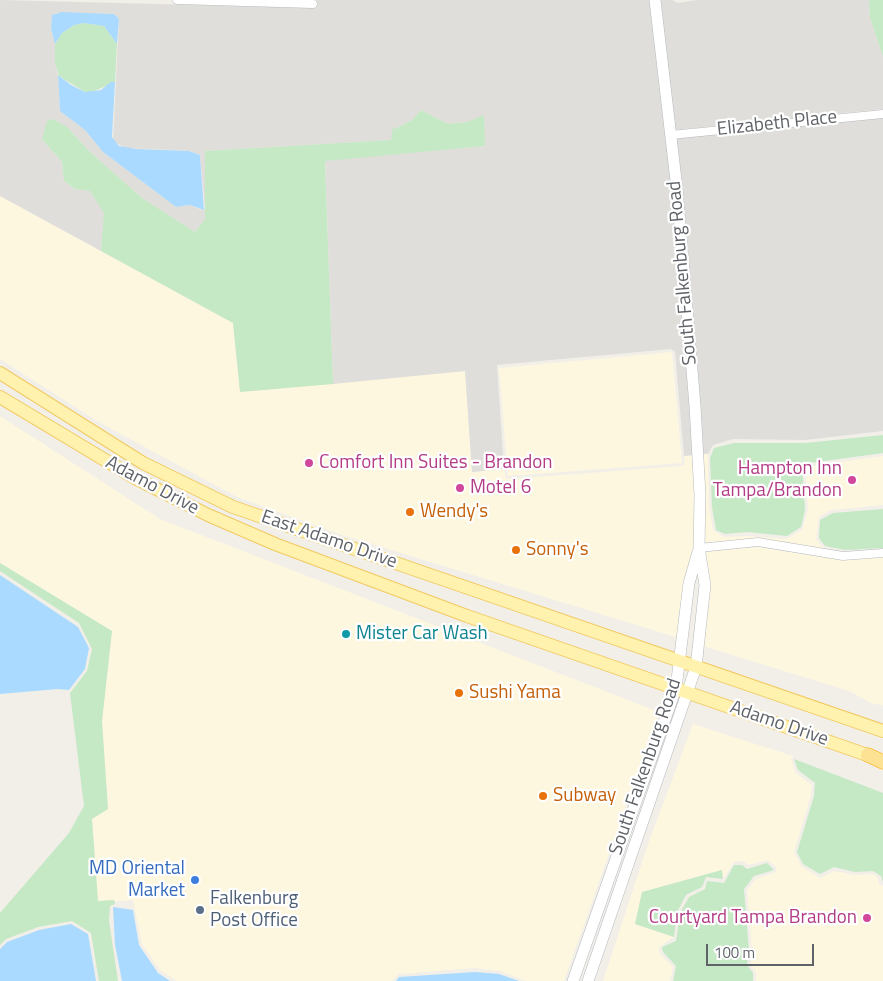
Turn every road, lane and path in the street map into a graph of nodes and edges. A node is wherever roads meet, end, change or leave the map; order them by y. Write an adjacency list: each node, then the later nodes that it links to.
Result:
1 (177, 0): 3 (street)
2 (655, 0): 5 (street, South Falkenburg Road)
3 (313, 4)
4 (883, 114): 5 (street, Elizabeth Place)
5 (671, 135): 12 (street, South Falkenburg Road)
6 (0, 373): 9 (main road, East Adamo Drive)
7 (0, 397): 8 (main road, Adamo Drive)
8 (24, 412): 9 (main road); 10 (main road, Adamo Drive)
9 (143, 463): 11 (main road, East Adamo Drive)
10 (135, 478): 11 (main road); 14 (main road, Adamo Drive)
11 (246, 512): 15 (main road, East Adamo Drive)
12 (699, 548): 13 (street); 15 (street, South Falkenburg Road); 16 (street, South Falkenburg Road)
13 (883, 553)
14 (312, 559): 17 (main road, East Adamo Drive)
15 (680, 661): 16 (main road, Adamo Drive); 17 (street, South Falkenburg Road)
16 (696, 666): 18 (street, South Falkenburg Road); 19 (main road, Adamo Drive)
17 (676, 688): 18 (main road, Adamo Drive); 22 (street, South Falkenburg Road)
18 (688, 692): 20 (main road, Adamo Drive); 23 (street, South Falkenburg Road)
19 (883, 731)
20 (868, 755): 21 (highway)
21 (883, 761)
22 (613, 865): 23 (street); 24 (street, South Falkenburg Road)
23 (626, 871): 25 (street, South Falkenburg Road)
24 (581, 956): 25 (street); 26 (street, South Falkenburg Road)
25 (596, 960): 27 (street, South Falkenburg Road)
26 (573, 981)
27 (588, 981)

